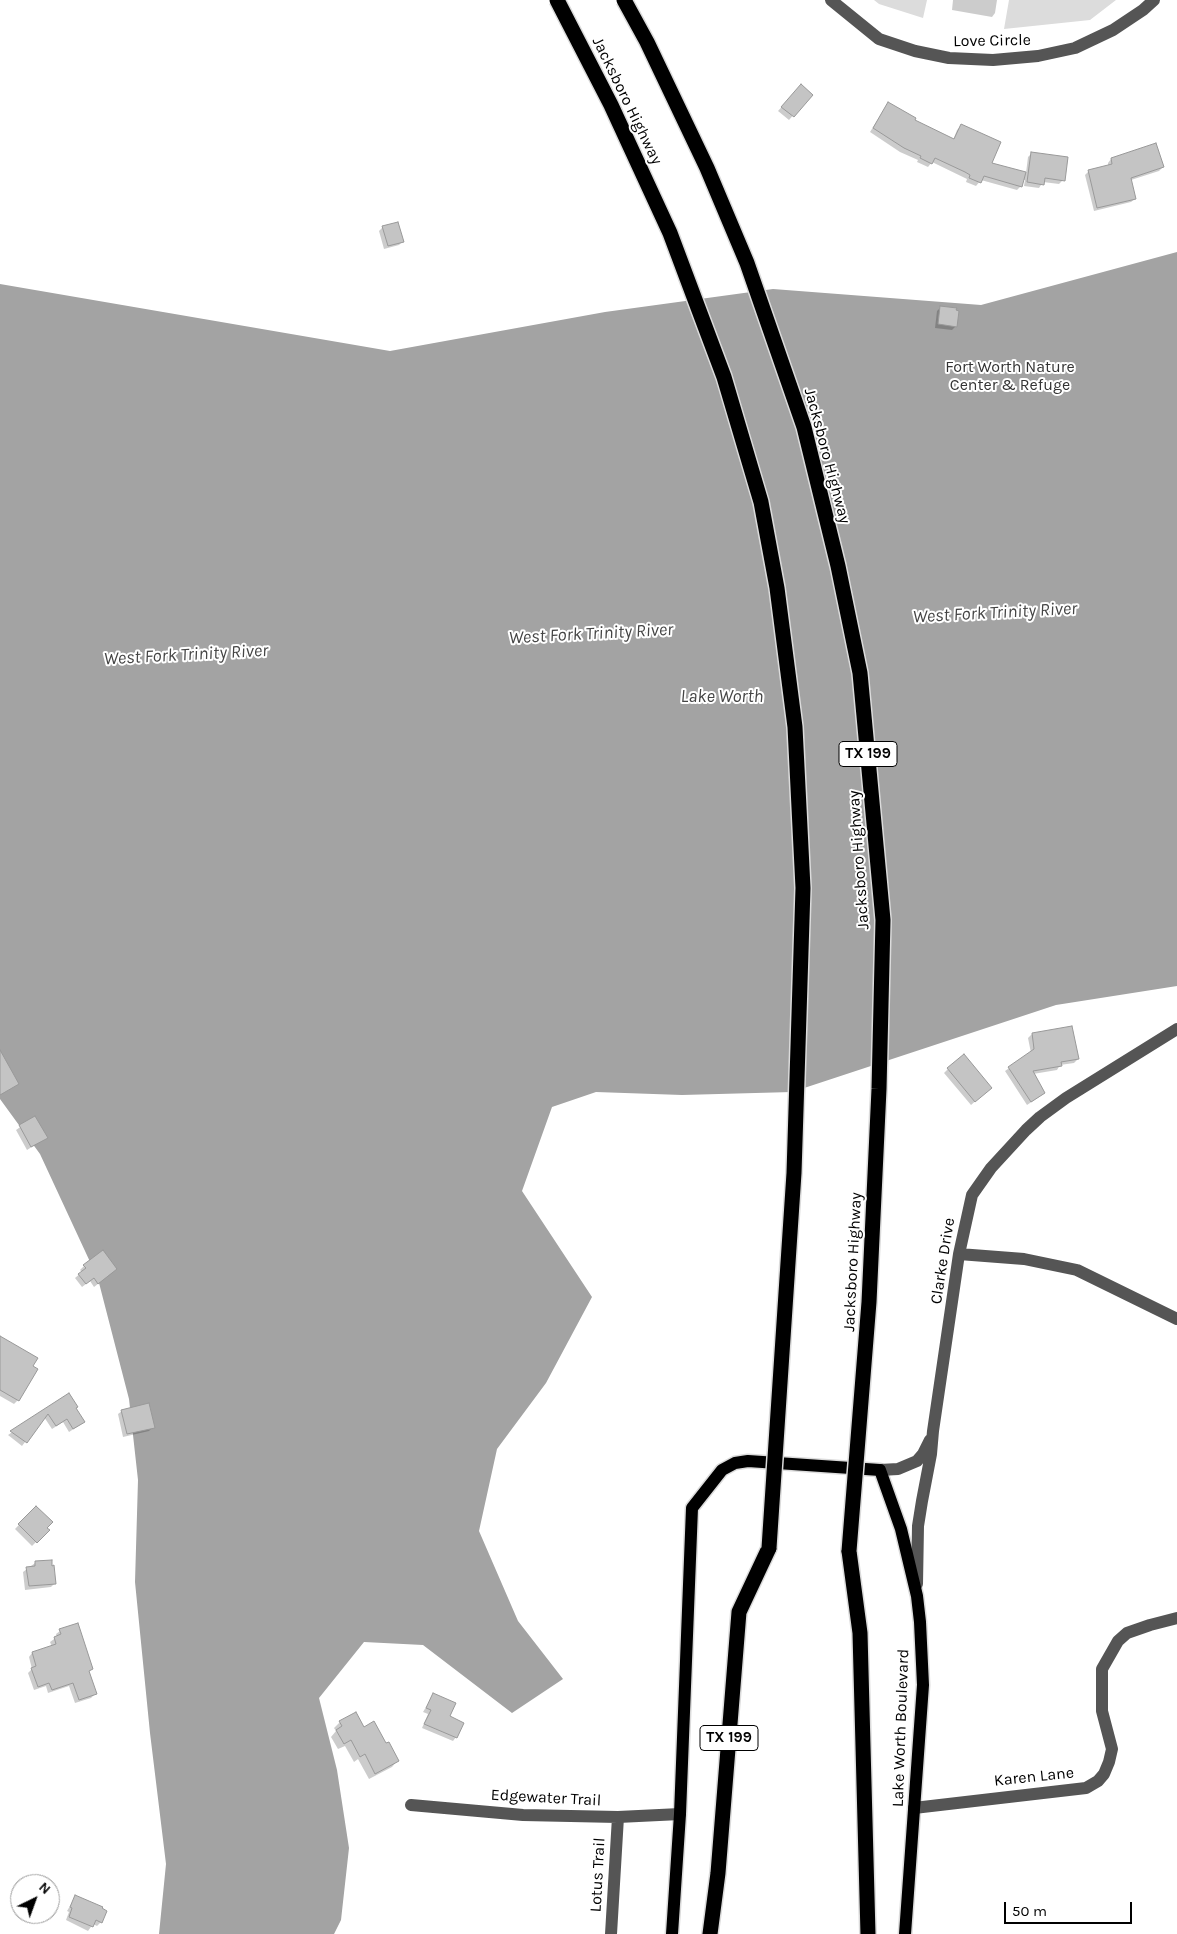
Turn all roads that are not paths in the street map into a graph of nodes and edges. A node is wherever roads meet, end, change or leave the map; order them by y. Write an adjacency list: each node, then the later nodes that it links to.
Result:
1 (557, 0): 18 (highway, Jacksboro Highway / TX 199, bridge)
2 (624, 0): 19 (highway, Jacksboro Highway / TX 199, bridge)
3 (831, 0): 4 (street, Love Circle)
4 (1154, 0)
5 (1177, 1029): 6 (street, Clarke Drive)
6 (959, 1254): 7 (street); 8 (street, Clarke Drive)
7 (1177, 1319)
8 (933, 1431): 9 (street); 10 (street, Clarke Drive)
9 (880, 1470): 10 (main road, Lake Worth Boulevard); 14 (main road, TX 199)
10 (917, 1596): 13 (main road, Lake Worth Boulevard)
11 (1177, 1618): 13 (street, Karen Lane)
12 (411, 1805): 15 (street, Edgewater Trail)
13 (914, 1808): 20 (main road, Lake Worth Boulevard)
14 (680, 1814): 15 (street, Edgewater Trail); 17 (main road, TX 199)
15 (618, 1817): 16 (street, Lotus Trail)
16 (611, 1934)
17 (672, 1934)
18 (710, 1934)
19 (868, 1934)
20 (906, 1934)

